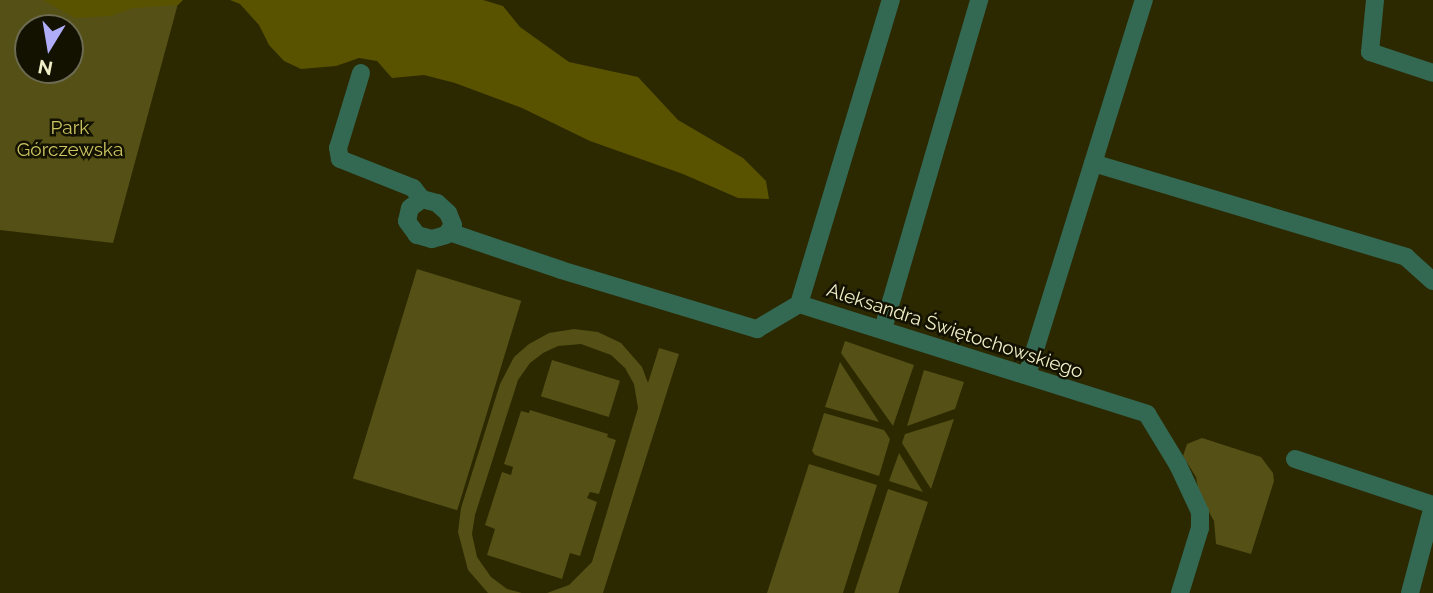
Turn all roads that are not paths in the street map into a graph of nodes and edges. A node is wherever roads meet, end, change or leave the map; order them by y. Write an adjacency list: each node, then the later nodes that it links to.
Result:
1 (891, 0): 11 (street)
2 (979, 0): 12 (street)
3 (1144, 0): 7 (street)
4 (1375, 0): 5 (street)
5 (1433, 72)
6 (361, 74): 8 (street)
7 (1093, 163): 10 (street); 13 (street)
8 (416, 204): 9 (street); 9 (street)
9 (447, 234): 11 (street, Aleksandra Świętochowskiego)
10 (1433, 281)
11 (799, 304): 12 (street, Aleksandra Świętochowskiego)
12 (883, 329): 13 (street, Aleksandra Świętochowskiego)
13 (1027, 374): 16 (street, Aleksandra Świętochowskiego)
14 (1295, 459): 15 (street)
15 (1433, 506): 17 (street)
16 (1181, 593)
17 (1410, 593)

